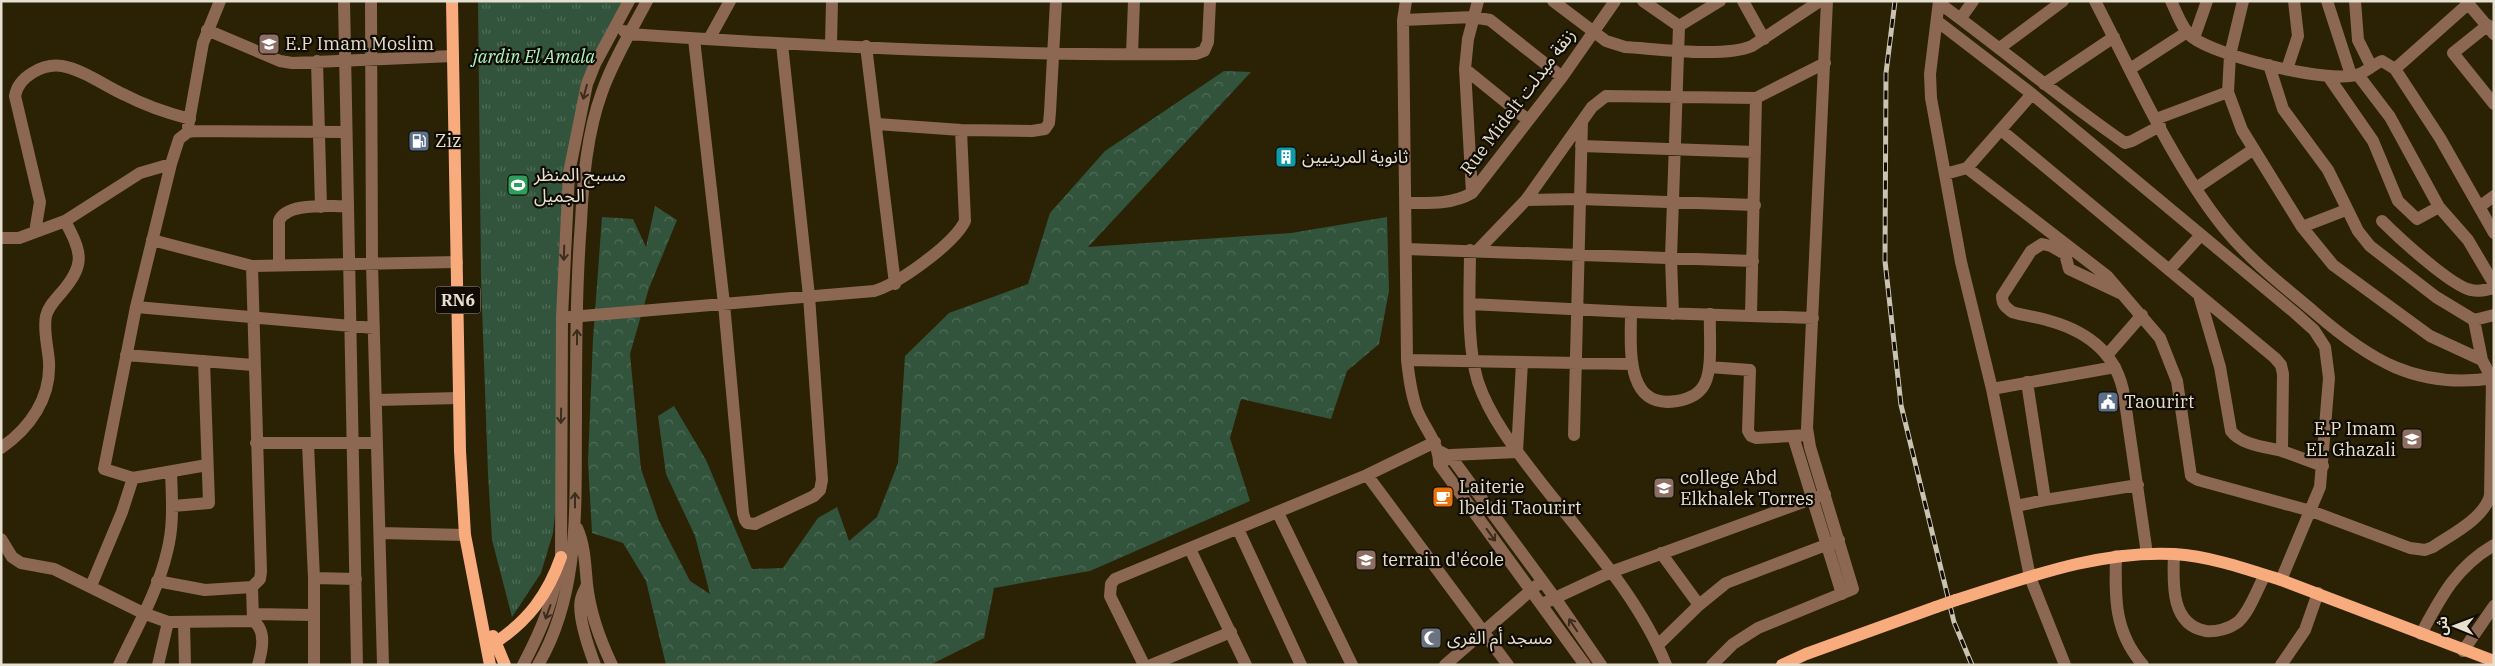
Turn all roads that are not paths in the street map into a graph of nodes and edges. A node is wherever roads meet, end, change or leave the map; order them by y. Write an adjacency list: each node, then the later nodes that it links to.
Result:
1 (220, 1): 39 (street)
2 (344, 1): 57 (street)
3 (371, 1): 56 (street)
4 (452, 1): 55 (main road, RN6)
5 (628, 1): 37 (street)
6 (647, 1): 41 (street)
7 (730, 1): 45 (street)
8 (832, 1): 48 (street)
9 (1056, 1): 52 (street)
10 (1134, 1): 53 (street)
11 (1210, 1): 53 (street)
12 (1406, 1): 34 (street)
13 (1478, 1): 32 (street)
14 (1553, 1): 40 (street)
15 (1615, 1): 40 (street, Rue Midelt زنقة ميدلت)
16 (1643, 1): 36 (street)
17 (1720, 1): 36 (street)
18 (1743, 1): 46 (street)
19 (1820, 1): 46 (street)
20 (1827, 1): 59 (street)
21 (1973, 1): 33 (street)
22 (2063, 1): 50 (street)
23 (2095, 1): 43 (street)
24 (2171, 1): 42 (street)
25 (2207, 1): 42 (street)
26 (2243, 1): 54 (street)
27 (2294, 1): 64 (street)
28 (2327, 1): 66 (street)
29 (2355, 1): 61 (street)
30 (1939, 2): 33 (street); 35 (street)
31 (2467, 2): 38 (street); 65 (street)
32 (1473, 17): 34 (street); 62 (street); 68 (street)
33 (1961, 18): 50 (street)
34 (1403, 20): 96 (street)
35 (1937, 20): 71 (street); 90 (street)
36 (1679, 26): 51 (street)
37 (615, 27): 41 (street); 138 (street, one-way to 138)
38 (2491, 29): 74 (street)
39 (207, 30): 58 (street); 79 (street)
40 (1594, 31): 51 (street); 68 (street, Rue Midelt زنقة ميدلت)
41 (629, 34): 44 (street); 139 (street)
42 (2191, 35): 54 (street); 63 (street)
43 (2114, 37): 63 (street); 69 (street)
44 (694, 39): 45 (street); 128 (street)
45 (709, 39): 47 (street)
46 (1764, 39): 51 (street)
47 (782, 44): 48 (street); 126 (street)
48 (831, 44): 49 (street)
49 (866, 46): 52 (street); 78 (street)
50 (2001, 47): 69 (street)
51 (1679, 50): 72 (street)
52 (1053, 54): 53 (street); 80 (street)
53 (1132, 54)
54 (2230, 55): 60 (street); 70 (street)
55 (453, 56): 56 (street); 117 (main road, RN6)
56 (372, 58): 57 (street); 119 (street)
57 (346, 60): 58 (street); 83 (street)
58 (317, 61): 82 (street)
59 (1825, 63): 73 (street); 140 (street)
60 (2269, 65): 64 (street); 103 (street)
61 (2371, 66): 65 (street); 66 (street)
62 (1465, 69): 75 (street); 92 (street)
63 (2130, 69): 77 (street)
64 (2286, 69): 67 (street)
65 (2396, 69): 102 (street)
66 (2355, 75): 67 (street); 101 (street)
67 (2328, 76): 101 (street)
68 (1562, 77): 75 (street, Rue Midelt زنقة ميدلت)
69 (2044, 84): 77 (street)
70 (2228, 92): 77 (street); 85 (street)
71 (2032, 94): 81 (street); 109 (street)
72 (1678, 96): 73 (street); 76 (street); 86 (street)
73 (1756, 98): 87 (street)
74 (2494, 104)
75 (1528, 120): 92 (street, Rue Midelt زنقة ميدلت)
76 (1582, 122): 84 (street); 95 (street)
77 (2158, 122): 91 (street)
78 (877, 124): 80 (street); 123 (street)
79 (189, 125): 82 (street); 88 (street); 107 (street)
80 (961, 130): 123 (street)
81 (2000, 130): 89 (street); 122 (street)
82 (320, 132): 83 (street); 100 (street)
83 (346, 132): 99 (street)
84 (1581, 146): 86 (street); 94 (street)
85 (2254, 149): 91 (street); 106 (street)
86 (1675, 150): 87 (street); 97 (street)
87 (1755, 152): 98 (street)
88 (171, 164): 104 (street); 111 (street)
89 (1967, 168): 90 (street); 125 (street)
90 (1945, 174): 159 (street)
91 (2196, 188): 157 (street)
92 (1472, 193): 96 (street, Rue Midelt زنقة ميدلت)
93 (2494, 196): 102 (street)
94 (1580, 199): 95 (street); 97 (street); 114 (street)
95 (1526, 200): 113 (street)
96 (1405, 203): 112 (street)
97 (1674, 204): 98 (street); 115 (street)
98 (1755, 205): 116 (street)
99 (347, 206): 100 (street); 118 (street)
100 (322, 207): 120 (street)
101 (2438, 207): 124 (street)
102 (2479, 207): 108 (street)
103 (2346, 210): 106 (street); 142 (street)
104 (65, 221): 107 (street); 170 (street)
105 (2382, 222): 124 (street)
106 (2302, 227): 148 (street)
107 (36, 232): 110 (street)
108 (2494, 233)
109 (2200, 236): 122 (street); 177 (street)
110 (1, 238)
111 (152, 240): 121 (street); 130 (street)
112 (1406, 249): 113 (street); 147 (street)
113 (1474, 250): 114 (street); 129 (street)
114 (1579, 255): 115 (street); 131 (street)
115 (1671, 258): 116 (street); 133 (street)
116 (1753, 261): 137 (street)
117 (458, 262): 119 (street); 160 (main road, RN6)
118 (348, 264): 119 (street); 120 (street); 143 (street)
119 (372, 264): 144 (street)
120 (279, 265): 121 (street)
121 (252, 266): 141 (street)
122 (2169, 270): 127 (street)
123 (895, 284): 126 (street)
124 (2494, 286)
125 (2124, 295): 135 (street); 146 (street)
126 (809, 296): 128 (street); 128 (street)
127 (2199, 296): 171 (street); 171 (street)
128 (724, 304): 139 (street)
129 (1470, 304): 131 (street); 150 (street)
130 (136, 307): 141 (street); 145 (street)
131 (1578, 309): 132 (street); 152 (street)
132 (1631, 312): 133 (street); 153 (street)
133 (1673, 314): 134 (street)
134 (1710, 314): 137 (street); 156 (street)
135 (2142, 315): 146 (street); 188 (street)
136 (2494, 315): 142 (street)
137 (1751, 316): 140 (street)
138 (562, 317): 139 (street); 203 (street, one-way to 203)
139 (577, 318): 190 (street, one-way to 139)
140 (1813, 318): 163 (street)
141 (252, 319): 143 (street); 154 (street)
142 (2474, 320): 148 (street)
143 (351, 328): 144 (street); 168 (street)
144 (374, 328): 161 (street)
145 (126, 354): 149 (street); 181 (street)
146 (2108, 354): 155 (street)
147 (1407, 360): 150 (street); 169 (street)
148 (2482, 360): 157 (street)
149 (204, 361): 154 (street); 176 (street)
150 (1473, 361): 151 (street); 172 (street)
151 (1522, 362): 152 (street); 172 (street)
152 (1576, 363): 153 (street); 162 (street)
153 (1632, 364): 156 (street)
154 (253, 365): 165 (street)
155 (2115, 367): 158 (street); 182 (street)
156 (1709, 368): 164 (street)
157 (2493, 378): 173 (street)
158 (2027, 382): 159 (street); 185 (street)
159 (1992, 389): 187 (street)
160 (459, 398): 161 (street); 193 (main road, RN6)
161 (377, 400): 166 (street)
162 (1574, 435)
163 (1808, 435): 164 (street); 183 (street)
164 (1793, 436): 184 (street)
165 (256, 443): 167 (street); 214 (street)
166 (378, 443): 168 (street); 192 (street)
167 (308, 444): 168 (street); 207 (street)
168 (353, 444): 208 (street)
169 (1437, 447): 174 (street); 175 (street); 180 (street)
170 (1, 448)
171 (2282, 451): 177 (street)
172 (1517, 452): 174 (street); 204 (street)
173 (2492, 452): 178 (street)
174 (1451, 457): 175 (street); 210 (street)
175 (1439, 464): 215 (street, one-way to 215)
176 (206, 465): 179 (street); 186 (street)
177 (2323, 466): 188 (street)
178 (2492, 470): 188 (street)
179 (170, 472): 181 (street); 186 (street)
180 (1367, 475): 189 (street); 228 (street)
181 (133, 478): 213 (street)
182 (2138, 485): 185 (street); 200 (street)
183 (1825, 494): 184 (street); 195 (street)
184 (1811, 500): 196 (street); 199 (street)
185 (2045, 500): 187 (street)
186 (173, 506): 211 (street)
187 (2016, 506): 206 (street)
188 (2311, 511): 209 (street)
189 (1278, 512): 191 (street); 253 (street)
190 (575, 522): 212 (street); 246 (street)
191 (1238, 530): 198 (street); 252 (street)
192 (380, 533): 193 (street); 242 (street)
193 (464, 535): 218 (main road, RN6)
194 (1, 539): 213 (street)
195 (1839, 540): 196 (street); 217 (street)
196 (1826, 545): 217 (street); 221 (street)
197 (2494, 545): 230 (street)
198 (1190, 549): 229 (street); 249 (street)
199 (1661, 553): 204 (street); 221 (street)
200 (2147, 554): 201 (main road); 202 (main road)
201 (2174, 554): 205 (main road); 205 (street)
202 (2116, 556): 206 (main road); 262 (street)
203 (561, 557): 231 (main road); 245 (street, one-way to 245)
204 (1611, 572): 219 (street); 232 (street)
205 (2265, 575): 209 (main road)
206 (2030, 577): 260 (main road, bridge); 261 (street)
207 (314, 578): 208 (street); 224 (street)
208 (356, 579): 241 (street)
209 (2281, 580): 216 (main road)
210 (1542, 581): 215 (street); 219 (street)
211 (157, 582): 214 (street); 223 (street)
212 (587, 584): 247 (street); 248 (street)
213 (91, 586): 223 (street)
214 (252, 587): 225 (street)
215 (1532, 590): 220 (street); 228 (street)
216 (2318, 593): 230 (main road); 263 (street)
217 (1842, 594): 259 (street)
218 (476, 597): 231 (main road, RN6); 243 (main road, RN6)
219 (1555, 598): 220 (street); 257 (street, one-way to 219)
220 (1542, 604): 256 (street)
221 (1698, 604): 232 (street)
222 (2494, 606): 233 (street)
223 (143, 613): 226 (street); 236 (street)
224 (313, 615): 225 (street); 240 (street)
225 (253, 618): 227 (street); 239 (street)
226 (168, 622): 227 (street); 237 (street)
227 (184, 624): 238 (street)
228 (1483, 631): 254 (street); 255 (street)
229 (1231, 632): 250 (street); 251 (street)
230 (2421, 634): 233 (main road)
231 (496, 642): 244 (main road, RN6)
232 (1658, 645): 258 (street)
233 (2463, 651): 234 (main road)
234 (2479, 661): 235 (main road)
235 (2494, 661)
236 (119, 665)
237 (158, 665)
238 (185, 665)
239 (258, 665)
240 (314, 665)
241 (357, 665)
242 (383, 665)
243 (490, 665)
244 (506, 665)
245 (523, 665)
246 (538, 665)
247 (595, 665)
248 (612, 665)
249 (1144, 665)
250 (1151, 665)
251 (1246, 665)
252 (1300, 665)
253 (1352, 665)
254 (1445, 665)
255 (1508, 665)
256 (1585, 665)
257 (1601, 665)
258 (1666, 665)
259 (1712, 665)
260 (1782, 665)
261 (2065, 665)
262 (2144, 665)
263 (2281, 665)

